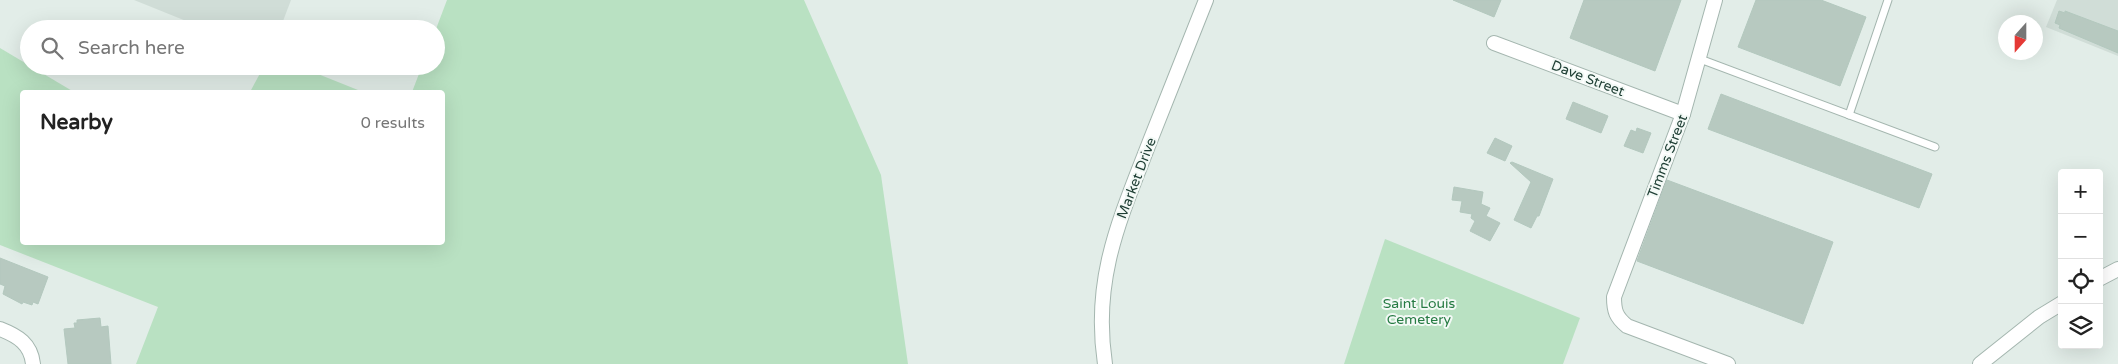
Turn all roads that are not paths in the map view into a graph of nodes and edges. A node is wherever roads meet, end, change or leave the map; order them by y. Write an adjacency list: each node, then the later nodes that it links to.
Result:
1 (1206, 0): 14 (street, Market Drive)
2 (1715, 0): 5 (street, Timms Street)
3 (1888, 0): 7 (lane)
4 (1494, 43): 6 (street, Dave Street)
5 (1700, 59): 6 (street, Timms Street); 7 (lane)
6 (1683, 114): 15 (street, Timms Street)
7 (1849, 115): 8 (lane)
8 (1935, 147)
9 (2118, 269): 10 (street)
10 (2103, 277)
11 (2060, 304): 16 (street)
12 (0, 329): 13 (street)
13 (33, 364)
14 (1105, 364)
15 (1728, 364)
16 (1980, 364)

